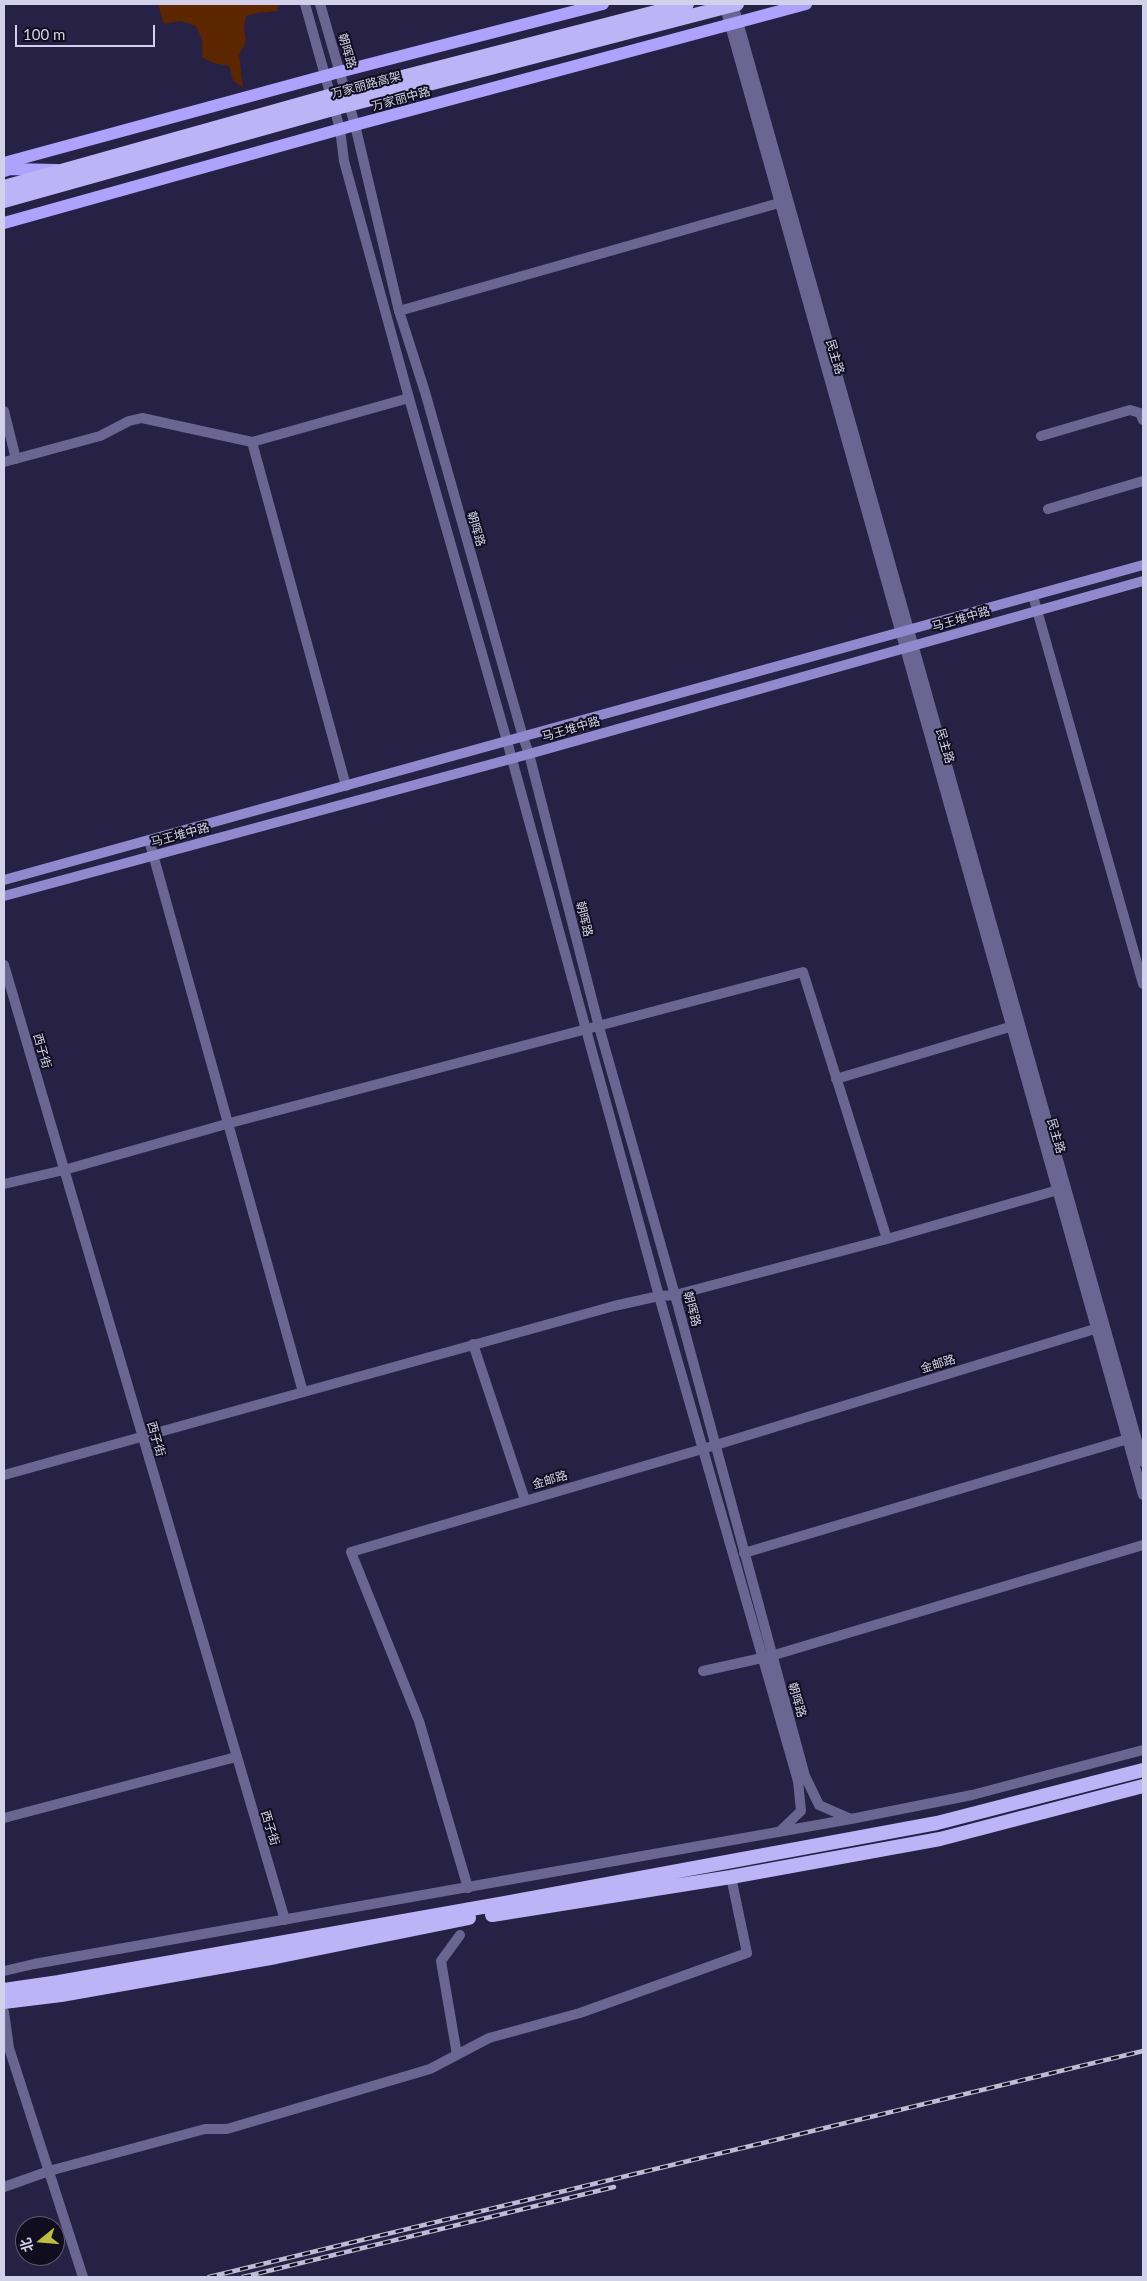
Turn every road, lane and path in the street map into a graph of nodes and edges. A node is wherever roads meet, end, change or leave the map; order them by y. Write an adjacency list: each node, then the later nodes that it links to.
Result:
1 (305, 4): 11 (street, 朝晖路)
2 (320, 4): 10 (street, 朝晖路)
3 (603, 4): 10 (main road)
4 (687, 4): 15 (highway, 万家丽路高架, bridge)
5 (724, 4): 9 (street, 民主路)
6 (733, 4): 9 (street, 民主路)
7 (737, 4): 18 (highway, 万家丽路高架, bridge)
8 (806, 4): 9 (main road, 万家丽中路)
9 (734, 23): 12 (main road, 万家丽中路); 19 (street, 民主路); 35 (street, 民主路)
10 (340, 72): 11 (main road); 12 (street, 朝晖路)
11 (326, 76): 13 (street, 朝晖路); 14 (main road)
12 (355, 125): 13 (main road, 万家丽中路); 21 (street, 朝晖路)
13 (340, 129): 20 (main road, 万家丽中路); 22 (street, 朝晖路)
14 (4, 163)
15 (62, 170): 16 (main road, bridge); 17 (highway, 万家丽路高架, bridge)
16 (4, 171)
17 (4, 187)
18 (4, 201)
19 (780, 203): 21 (street); 35 (street, 民主路)
20 (4, 223)
21 (398, 312): 38 (street, 朝晖路)
22 (409, 398): 26 (street); 39 (street, 朝晖路)
23 (4, 411): 27 (street)
24 (1143, 420): 25 (street)
25 (1040, 436)
26 (252, 442): 27 (street); 42 (street)
27 (16, 459): 28 (street)
28 (4, 462)
29 (1143, 481): 30 (street)
30 (1048, 509)
31 (1143, 565): 33 (main road, 马王堆中路)
32 (1143, 581): 34 (main road, 马王堆中路)
33 (1033, 596): 34 (street); 35 (main road, 马王堆中路)
34 (1037, 610): 36 (main road, 马王堆中路); 48 (street)
35 (905, 631): 36 (street, 民主路); 37 (street, 民主路); 38 (main road, 马王堆中路)
36 (914, 644): 37 (main road, 马王堆中路); 67 (street, 民主路)
37 (904, 648): 40 (main road, 马王堆中路); 50 (street, 民主路)
38 (523, 737): 39 (main road, 马王堆中路); 40 (street, 朝晖路)
39 (507, 742): 41 (street, 朝晖路); 42 (main road, 马王堆中路)
40 (529, 754): 41 (main road, 马王堆中路); 49 (street, 朝晖路)
41 (512, 759): 44 (main road, 马王堆中路); 51 (street, 朝晖路)
42 (346, 786): 43 (main road, 马王堆中路)
43 (149, 840): 44 (street); 45 (main road, 马王堆中路)
44 (154, 855): 46 (main road, 马王堆中路); 53 (street)
45 (4, 880)
46 (4, 896)
47 (4, 965): 54 (street, 西子街)
48 (1143, 984)
49 (599, 1026): 51 (street); 52 (street); 58 (street, 朝晖路)
50 (1013, 1026): 52 (street); 56 (street, 民主路)
51 (587, 1030): 53 (street); 59 (street, 朝晖路)
52 (836, 1079): 57 (street)
53 (230, 1123): 54 (street); 62 (street)
54 (64, 1170): 55 (street); 63 (street, 西子街)
55 (4, 1184)
56 (1058, 1190): 57 (street); 60 (street, 民主路)
57 (887, 1239): 58 (street)
58 (675, 1295): 59 (street); 65 (street, 朝晖路)
59 (659, 1296): 61 (street); 66 (street, 朝晖路)
60 (1098, 1328): 64 (street, 民主路); 65 (street, 金邮路)
61 (472, 1344): 62 (street); 70 (street)
62 (303, 1392): 63 (street)
63 (142, 1436): 68 (street); 76 (street, 西子街)
64 (1128, 1439): 69 (street, 民主路); 72 (street)
65 (716, 1445): 66 (street, 金邮路); 72 (street, 朝晖路)
66 (704, 1448): 70 (street, 金邮路); 73 (street, 朝晖路)
67 (1143, 1462)
68 (4, 1475)
69 (1143, 1496)
70 (525, 1500): 83 (street, 金邮路)
71 (1143, 1545): 73 (street)
72 (744, 1553): 73 (street, 朝晖路)
73 (767, 1657): 74 (street); 80 (street, 朝晖路); 81 (street, 朝晖路)
74 (703, 1671)
75 (1143, 1750): 80 (street)
76 (236, 1757): 79 (street); 84 (street, 西子街)
77 (1143, 1770): 88 (highway)
78 (1143, 1786): 82 (highway)
79 (4, 1818)
80 (851, 1819): 81 (street)
81 (779, 1832): 83 (street)
82 (731, 1876): 88 (highway); 91 (street)
83 (468, 1888): 84 (street)
84 (285, 1920): 86 (street)
85 (460, 1935): 91 (street)
86 (5, 1968)
87 (4, 1989): 88 (highway)
88 (60, 1989): 89 (highway); 90 (highway)
89 (4, 2002)
90 (4, 2011): 92 (street)
91 (457, 2055): 92 (street)
92 (49, 2171): 93 (street); 94 (street)
93 (4, 2187)
94 (83, 2277)

